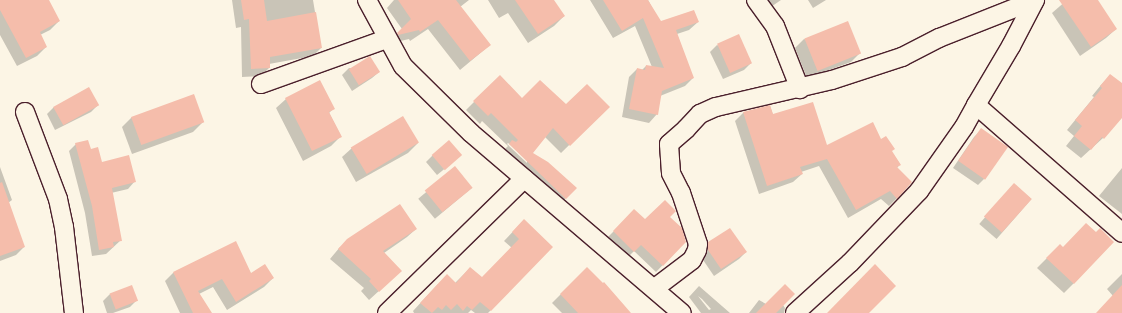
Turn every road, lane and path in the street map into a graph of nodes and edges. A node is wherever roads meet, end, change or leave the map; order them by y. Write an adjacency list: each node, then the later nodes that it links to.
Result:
1 (367, 0): 4 (street)
2 (756, 0): 6 (street)
3 (1035, 0): 6 (street); 7 (street)
4 (387, 39): 5 (street); 9 (street)
5 (261, 84)
6 (800, 89): 11 (street)
7 (976, 105): 10 (street); 15 (street)
8 (25, 112): 12 (street)
9 (524, 179): 11 (street); 13 (street)
10 (1122, 233)
11 (655, 288): 14 (street)
12 (74, 313)
13 (387, 313)
14 (682, 313)
15 (796, 313)

